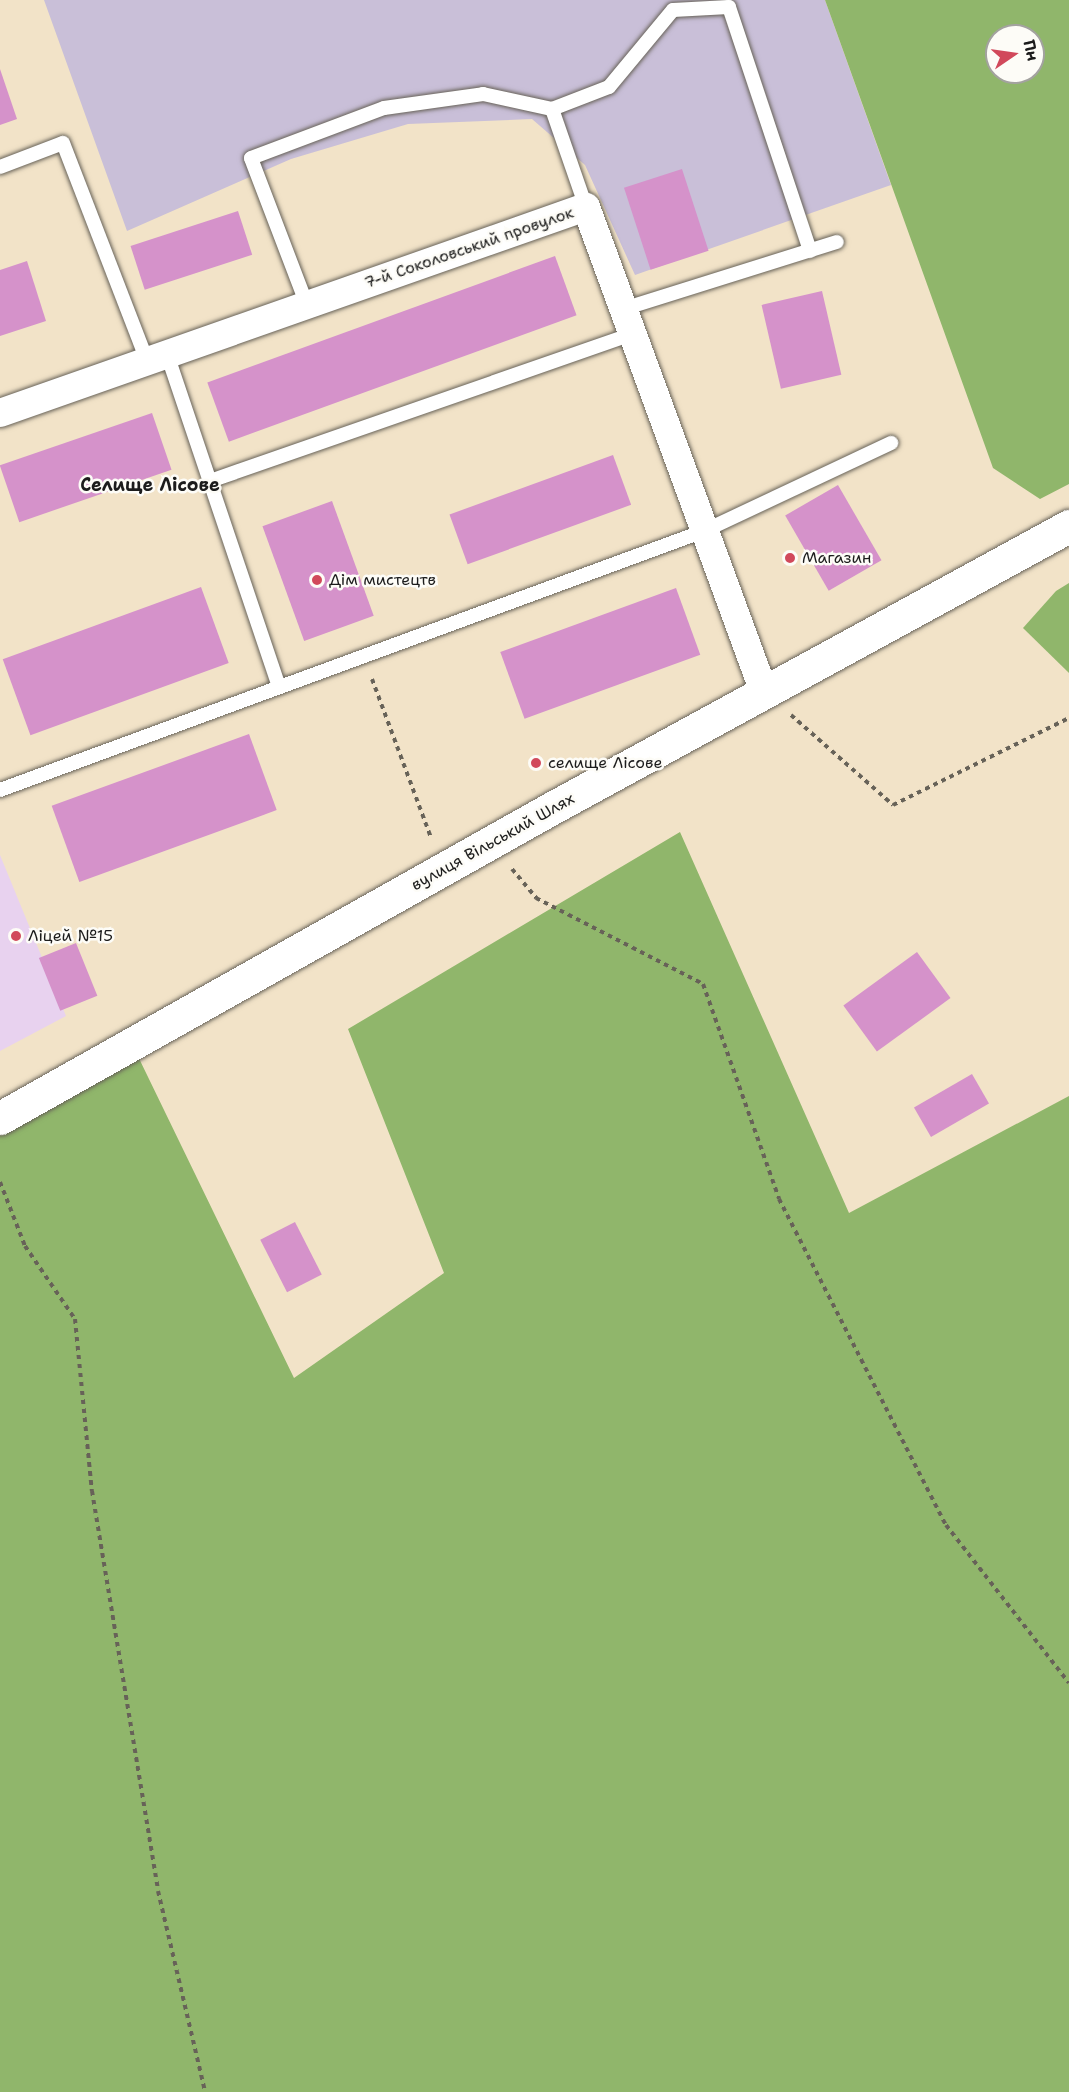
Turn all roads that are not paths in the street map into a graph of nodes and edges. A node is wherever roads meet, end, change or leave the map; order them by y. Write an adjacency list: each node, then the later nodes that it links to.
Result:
1 (552, 109): 3 (lane); 5 (lane); 6 (lane)
2 (0, 166): 8 (lane)
3 (586, 207): 6 (street, 7-й Соколовський провулок); 7 (street, 7-й Соколовський провулок)
4 (837, 242): 5 (lane)
5 (810, 251): 7 (lane)
6 (307, 305): 8 (street, 7-й Соколовський провулок)
7 (628, 321): 11 (lane); 13 (street, 7-й Соколовський провулок)
8 (157, 357): 9 (street, 7-й Соколовський провулок); 11 (lane)
9 (0, 413)
10 (891, 443): 13 (lane)
11 (210, 481): 14 (lane)
12 (1069, 526): 15 (street, вулиця Вільський Шлях)
13 (704, 531): 14 (lane); 15 (street, 7-й Соколовський провулок)
14 (279, 687): 16 (lane)
15 (764, 692): 17 (street, вулиця Вільський Шлях)
16 (0, 790)
17 (0, 1118)

